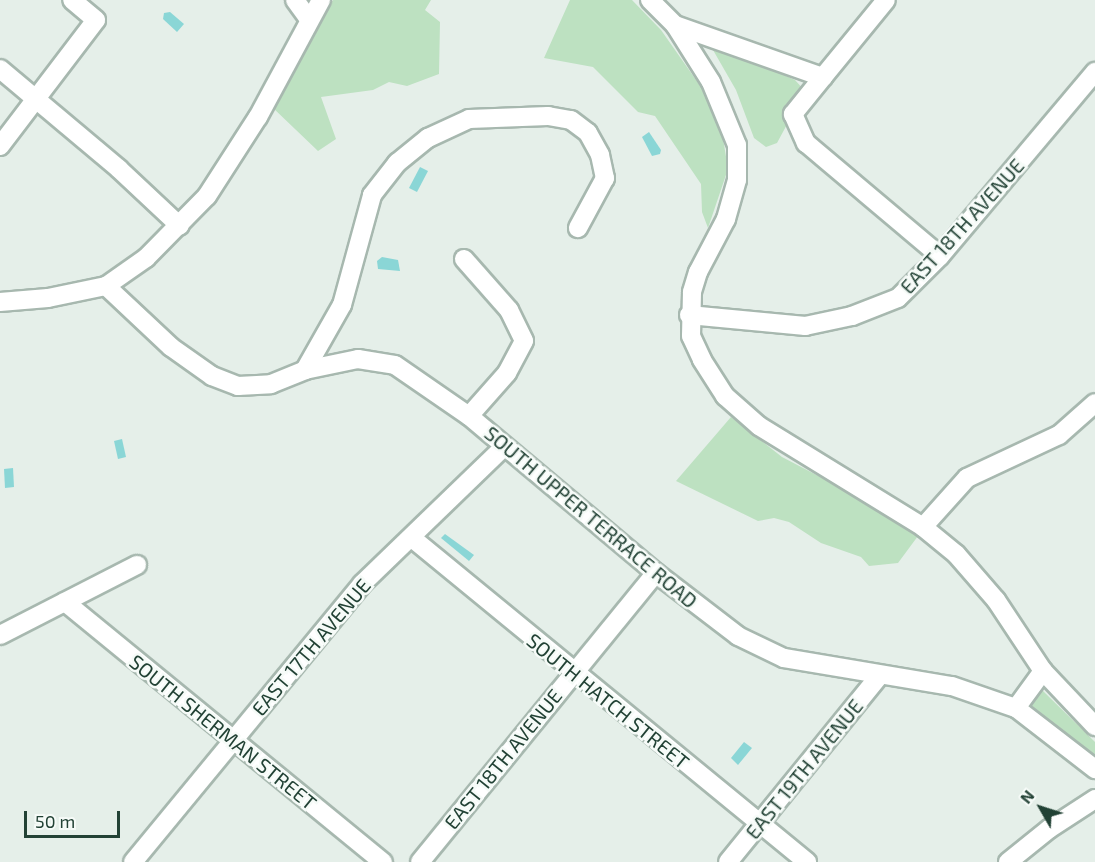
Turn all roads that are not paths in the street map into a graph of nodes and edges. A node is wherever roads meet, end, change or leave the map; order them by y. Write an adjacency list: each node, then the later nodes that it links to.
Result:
1 (72, 0): 11 (street)
2 (295, 0): 6 (street)
3 (321, 0): 6 (street)
4 (650, 0): 7 (street)
5 (886, 0): 10 (street)
6 (309, 19): 13 (street)
7 (675, 25): 10 (street); 19 (street)
8 (0, 69): 11 (street)
9 (1095, 72): 15 (street, EAST 18TH AVENUE)
10 (823, 76): 15 (street)
11 (37, 99): 12 (street); 13 (street)
12 (0, 146)
13 (180, 226): 17 (street)
14 (578, 228): 20 (street)
15 (940, 256): 19 (street, EAST 18TH AVENUE)
16 (464, 259): 22 (street)
17 (106, 286): 18 (street); 20 (street, SOUTH UPPER TERRACE ROAD)
18 (0, 302)
19 (689, 315): 24 (street)
20 (305, 370): 22 (street, SOUTH UPPER TERRACE ROAD)
21 (1095, 403): 24 (street)
22 (469, 416): 23 (street, SOUTH UPPER TERRACE ROAD)
23 (504, 447): 25 (street, EAST 17TH AVENUE); 27 (street, SOUTH UPPER TERRACE ROAD)
24 (923, 527): 30 (street)
25 (412, 538): 31 (street, SOUTH HATCH STREET); 35 (street, EAST 17TH AVENUE)
26 (137, 565): 28 (street)
27 (656, 573): 31 (street, EAST 18TH AVENUE); 32 (street, SOUTH UPPER TERRACE ROAD)
28 (65, 602): 29 (street); 35 (street, SOUTH SHERMAN STREET)
29 (0, 635)
30 (1042, 671): 33 (street); 34 (street)
31 (573, 674): 38 (street, SOUTH HATCH STREET); 41 (street, EAST 18TH AVENUE)
32 (879, 676): 33 (street, SOUTH UPPER TERRACE ROAD); 38 (street, EAST 19TH AVENUE)
33 (1016, 708): 36 (street, SOUTH UPPER TERRACE ROAD)
34 (1095, 726)
35 (233, 741): 39 (street, EAST 17TH AVENUE); 40 (street, SOUTH SHERMAN STREET)
36 (1095, 769)
37 (1095, 799): 44 (street)
38 (760, 824): 42 (street, EAST 19TH AVENUE); 43 (street, SOUTH HATCH STREET)
39 (133, 862)
40 (383, 862)
41 (420, 862)
42 (728, 862)
43 (807, 862)
44 (1008, 862)

